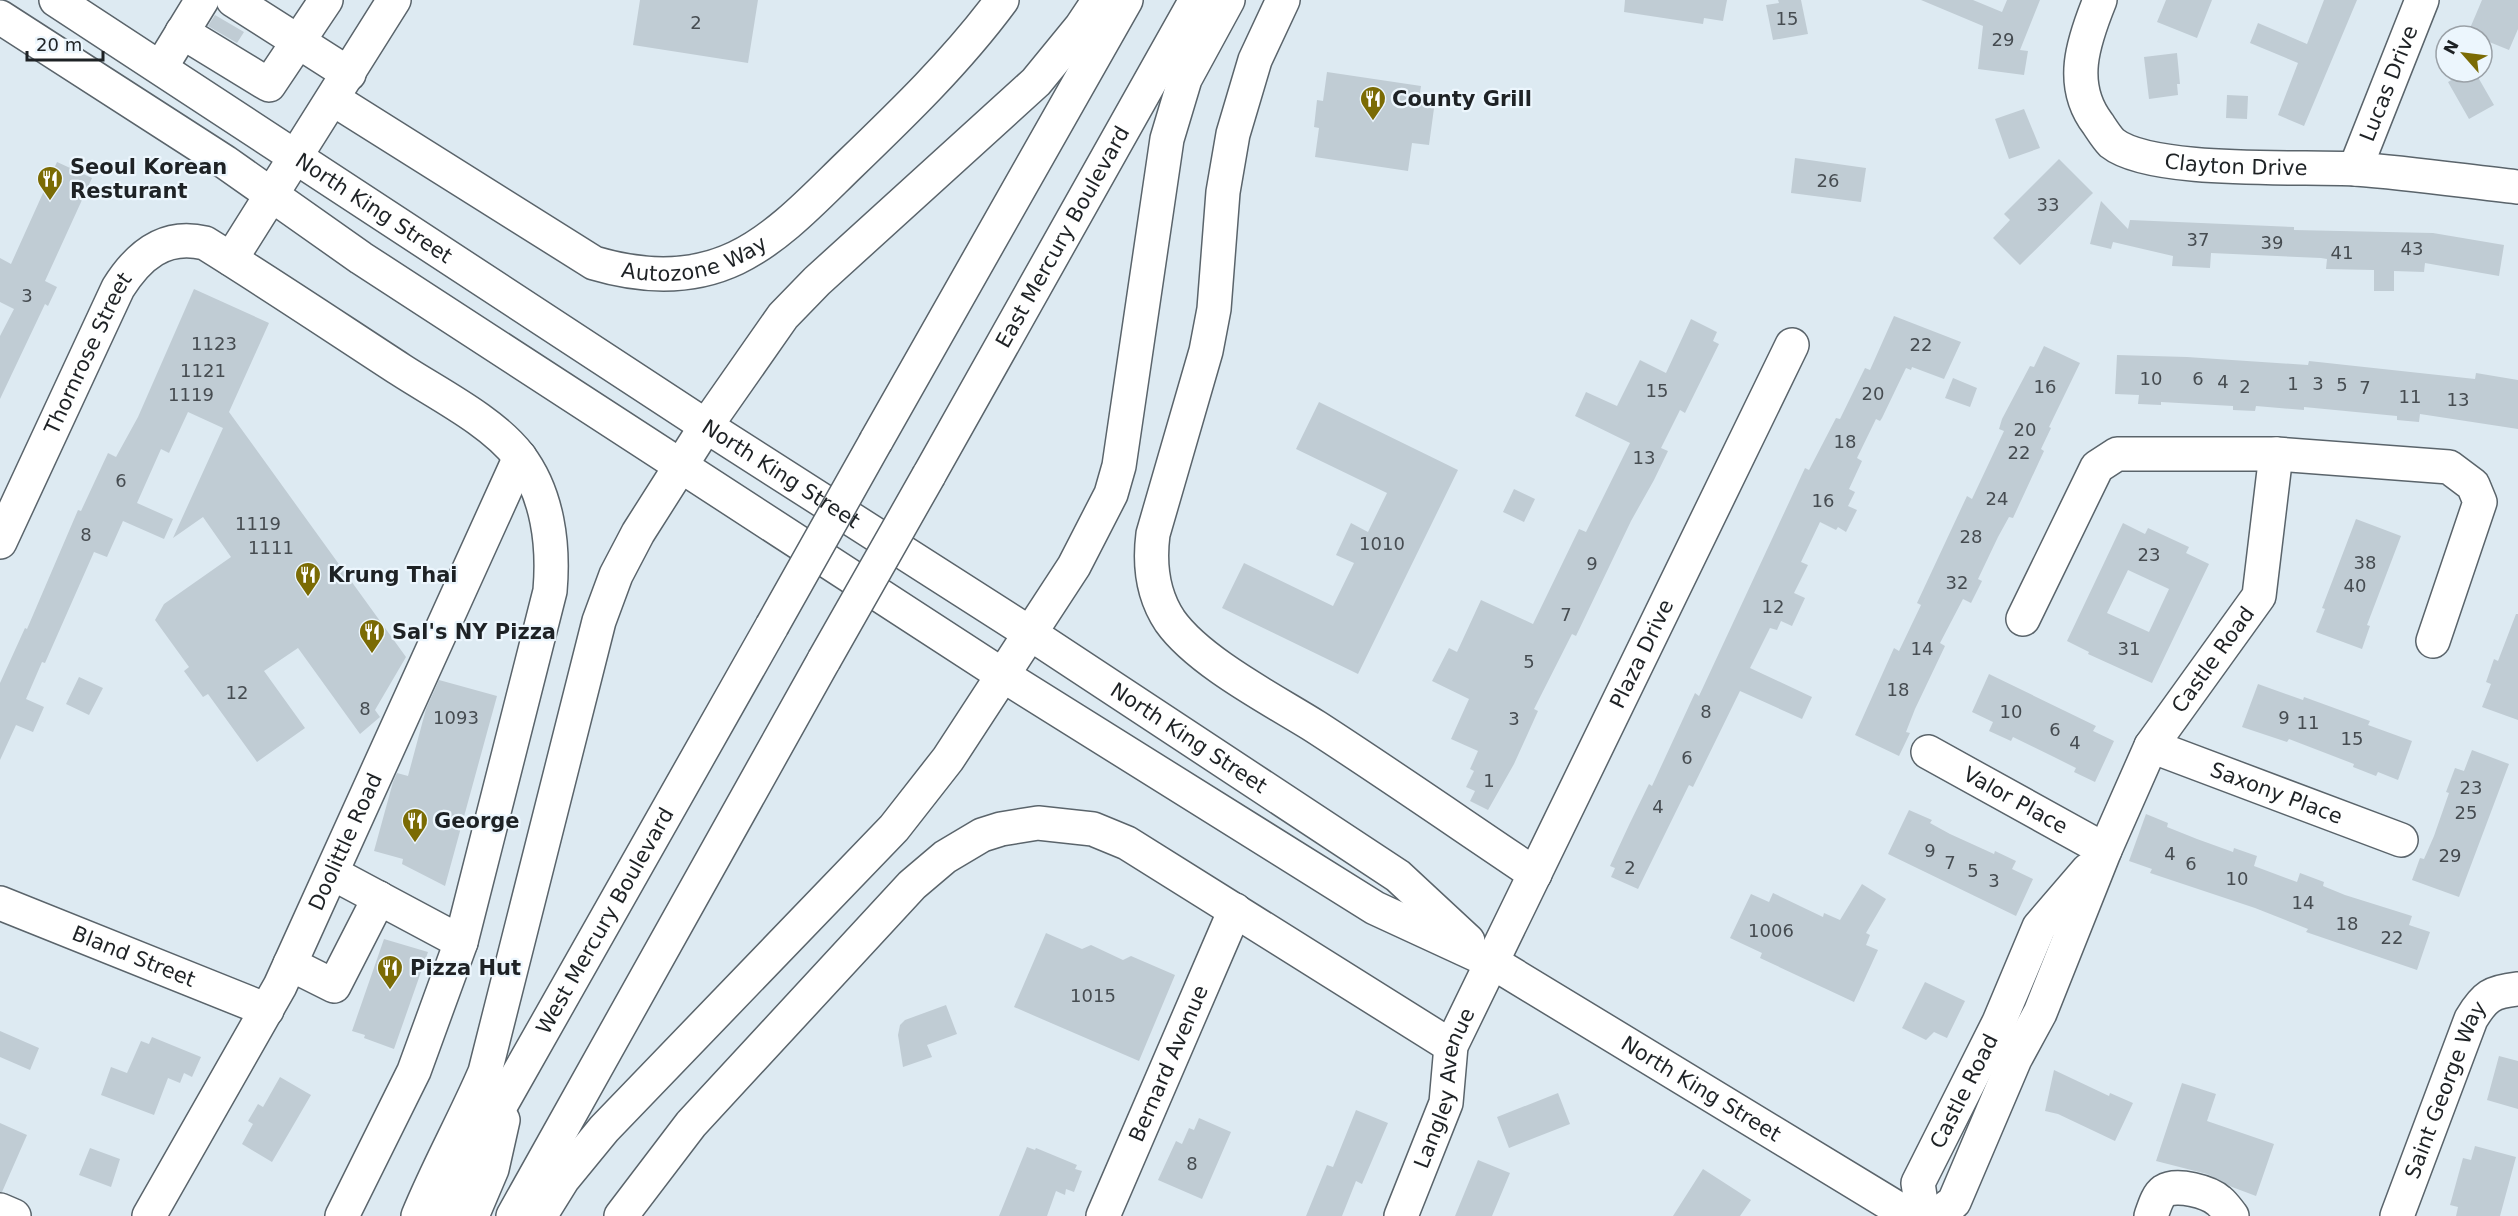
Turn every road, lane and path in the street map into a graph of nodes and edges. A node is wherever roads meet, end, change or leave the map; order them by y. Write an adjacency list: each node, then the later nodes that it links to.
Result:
1 (56, 0): 17 (main road, North King Street)
2 (202, 0): 15 (main road)
3 (233, 0): 16 (main road, Autozone Way)
4 (326, 0): 16 (main road)
5 (1002, 0): 18 (main road, Autozone Way)
6 (1099, 0): 25 (main road)
7 (1126, 0): 49 (main road, West Mercury Boulevard, bridge)
8 (1196, 0): 57 (main road, East Mercury Boulevard, bridge)
9 (1228, 0): 31 (main road)
10 (1283, 0): 39 (main road)
11 (2100, 0): 20 (main road, Clayton Drive)
12 (2422, 0): 20 (main road, Lucas Drive)
13 (385, 3): 18 (main road)
14 (0, 17): 22 (main road, North King Street)
15 (182, 32): 16 (main road); 17 (main road)
16 (299, 42): 18 (main road, Autozone Way)
17 (161, 67): 19 (main road, North King Street)
18 (341, 86): 19 (main road)
19 (296, 157): 22 (main road); 25 (main road, North King Street)
20 (2355, 169): 21 (main road, Clayton Drive)
21 (2518, 187)
22 (272, 195): 23 (main road); 28 (main road, North King Street)
23 (231, 259): 27 (main road); 29 (main road, Thornrose Street)
24 (1792, 345): 39 (main road, Plaza Drive)
25 (706, 426): 28 (main road); 31 (main road, North King Street)
26 (2276, 454): 30 (main road); 32 (main road); 34 (main road, Castle Road)
27 (519, 457): 38 (main road, Doolittle Road); 43 (main road)
28 (680, 467): 33 (main road, North King Street); 54 (main road)
29 (0, 542)
30 (2023, 619)
31 (1031, 634): 33 (main road); 44 (main road, North King Street)
32 (2433, 641)
33 (1004, 676): 44 (main road, North King Street); 58 (main road)
34 (2151, 746): 36 (main road, Saxony Place); 37 (main road, Castle Road)
35 (1928, 752): 37 (main road, Valor Place)
36 (2401, 840)
37 (2105, 850): 63 (main road, Castle Road); 64 (main road, Castle Road)
38 (332, 873): 40 (main road); 45 (main road, Doolittle Road)
39 (1534, 874): 44 (main road, Plaza Drive)
40 (379, 898): 43 (main road); 45 (main road)
41 (0, 903): 47 (main road, Bland Street)
42 (1235, 910): 48 (main road); 59 (main road); 60 (main road, Bernard Avenue)
43 (461, 942): 53 (main road)
44 (1492, 962): 48 (main road, Langley Avenue); 62 (main road, North King Street)
45 (290, 964): 47 (main road, Doolittle Road)
46 (2518, 989): 67 (main road, Saint George Way)
47 (267, 1010): 52 (main road, Doolittle Road)
48 (1451, 1046): 61 (main road, Langley Avenue)
49 (510, 1089): 55 (main road, West Mercury Boulevard); 56 (main road)
50 (0, 1210): 51 (main road)
51 (14, 1216)
52 (149, 1216)
53 (342, 1216)
54 (418, 1216)
55 (438, 1216)
56 (472, 1216)
57 (513, 1216)
58 (540, 1216)
59 (621, 1216)
60 (1102, 1216)
61 (1401, 1216)
62 (1910, 1216)
63 (1923, 1216)
64 (1935, 1216)
65 (2151, 1216): 66 (main road)
66 (2232, 1216)
67 (2397, 1216)

